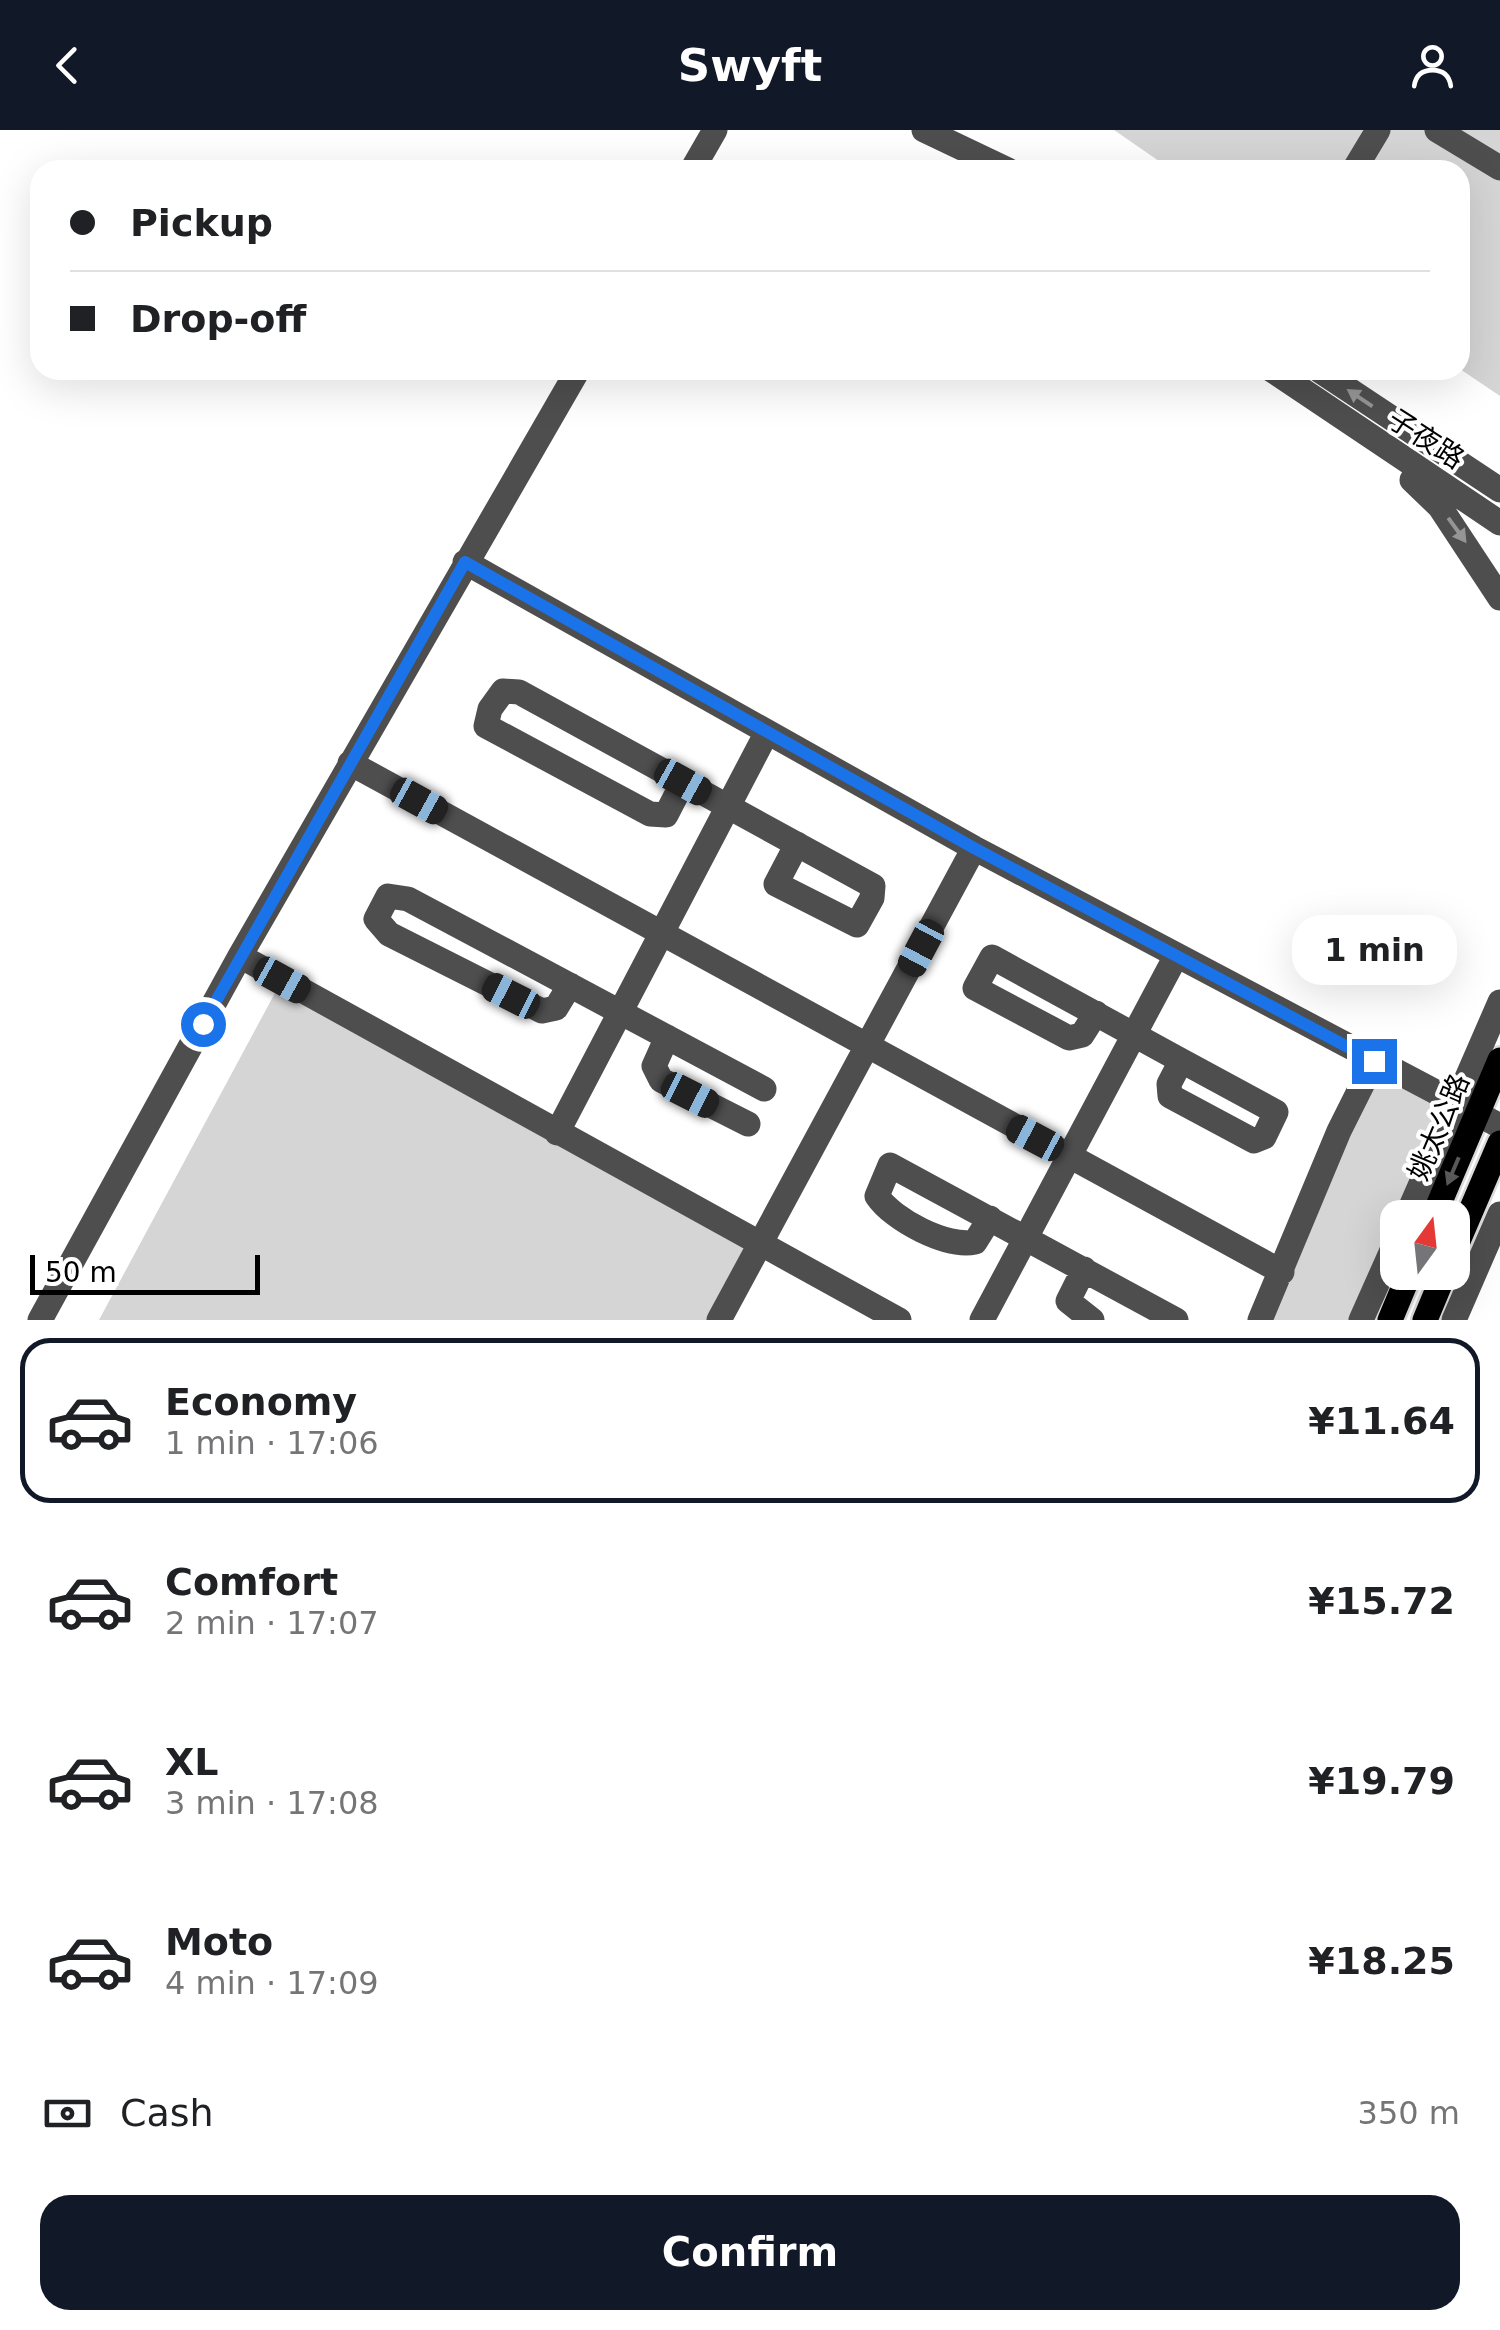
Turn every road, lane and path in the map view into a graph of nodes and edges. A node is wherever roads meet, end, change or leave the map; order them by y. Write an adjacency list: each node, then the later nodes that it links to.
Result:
1 (714, 130): 6 (street)
2 (924, 130): 7 (street)
3 (960, 130): 8 (street)
4 (1378, 130): 9 (street)
5 (1437, 130): 10 (street)
6 (698, 160)
7 (989, 160)
8 (994, 160)
9 (1360, 160)
10 (1500, 168)
11 (572, 380): 17 (street)
12 (1286, 380): 14 (street, 子夜路)
13 (1333, 380): 15 (street, 子夜路, one-way to 13)
14 (1335, 416): 16 (street, 子夜路); 18 (street, one-way to 18)
15 (1500, 490)
16 (1500, 523)
17 (465, 562): 19 (street); 20 (street)
18 (1500, 598)
19 (767, 732): 22 (street); 24 (street)
20 (350, 763): 25 (street); 26 (street)
21 (683, 782): 21 (street); 22 (street)
22 (728, 807): 23 (street); 25 (street)
23 (797, 844)
24 (974, 848): 27 (street); 34 (street)
25 (661, 936): 30 (street); 34 (street)
26 (240, 956): 41 (street); 56 (street)
27 (1176, 956): 32 (street); 37 (street)
28 (570, 985): 28 (street); 30 (street)
29 (1500, 1002): 39 (street)
30 (620, 1012): 33 (street); 41 (street)
31 (1096, 1014): 32 (street)
32 (1134, 1035): 35 (street); 43 (street)
33 (667, 1037): 38 (street); 40 (street)
34 (867, 1048): 43 (street); 50 (street)
35 (1181, 1060)
36 (1500, 1060): 39 (main road, 姚太公路)
37 (1374, 1061): 39 (street); 52 (street)
38 (764, 1090)
39 (1477, 1115): 44 (street); 45 (main road, 姚太公路, one-way to 45)
40 (748, 1124)
41 (557, 1133): 50 (street)
42 (1500, 1143): 46 (main road)
43 (1068, 1157): 49 (street); 52 (street)
44 (1418, 1200)
45 (1441, 1200)
46 (1470, 1213)
47 (1500, 1214): 66 (street)
48 (990, 1218): 49 (street)
49 (1026, 1237): 51 (street); 59 (street)
50 (760, 1244): 57 (street); 58 (street)
51 (1084, 1269): 60 (street); 61 (street)
52 (1282, 1272): 62 (street)
53 (1380, 1278): 63 (street)
54 (1402, 1290): 64 (main road)
55 (1438, 1290): 65 (main road)
56 (40, 1320)
57 (719, 1320)
58 (900, 1320)
59 (982, 1320)
60 (1092, 1320)
61 (1176, 1320)
62 (1260, 1320)
63 (1362, 1320)
64 (1390, 1320)
65 (1425, 1320)
66 (1454, 1320)

